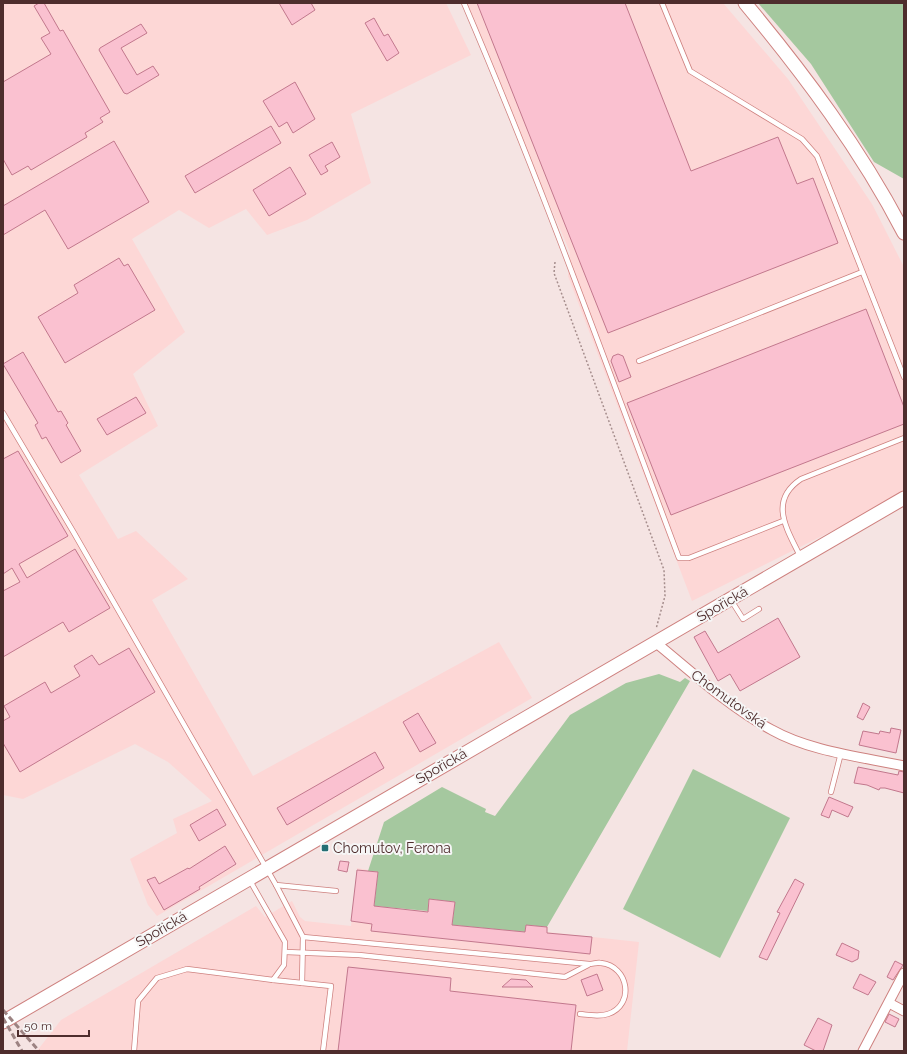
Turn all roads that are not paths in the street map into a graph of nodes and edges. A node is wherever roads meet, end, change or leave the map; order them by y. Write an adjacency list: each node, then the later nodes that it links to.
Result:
1 (464, 3): 11 (lane)
2 (662, 3): 5 (lane)
3 (745, 3): 4 (street)
4 (902, 225)
5 (862, 272): 6 (lane); 7 (lane)
6 (639, 361)
7 (904, 377)
8 (3, 414): 19 (lane)
9 (904, 438): 11 (lane)
10 (904, 498): 12 (street, Spořická)
11 (783, 521): 12 (lane)
12 (801, 558): 13 (street, Spořická)
13 (730, 599): 14 (lane); 15 (street, Spořická)
14 (759, 609)
15 (655, 642): 16 (street, Chomutovská); 19 (street, Spořická)
16 (842, 752): 17 (street, Chomutovská); 18 (lane)
17 (904, 766)
18 (831, 792)
19 (266, 868): 20 (street, Spořická); 21 (lane)
20 (248, 878): 24 (lane); 33 (street, Spořická)
21 (276, 884): 22 (lane); 23 (lane)
22 (336, 892)
23 (303, 937): 25 (lane); 26 (lane)
24 (286, 952): 25 (lane); 28 (lane)
25 (303, 953): 26 (lane); 29 (lane)
26 (589, 964): 32 (lane)
27 (904, 973): 30 (street)
28 (273, 980): 29 (lane); 34 (lane)
29 (302, 983): 35 (lane)
30 (889, 1003): 31 (street); 36 (street)
31 (904, 1011)
32 (580, 1014)
33 (3, 1022)
34 (134, 1051)
35 (323, 1051)
36 (863, 1051)

